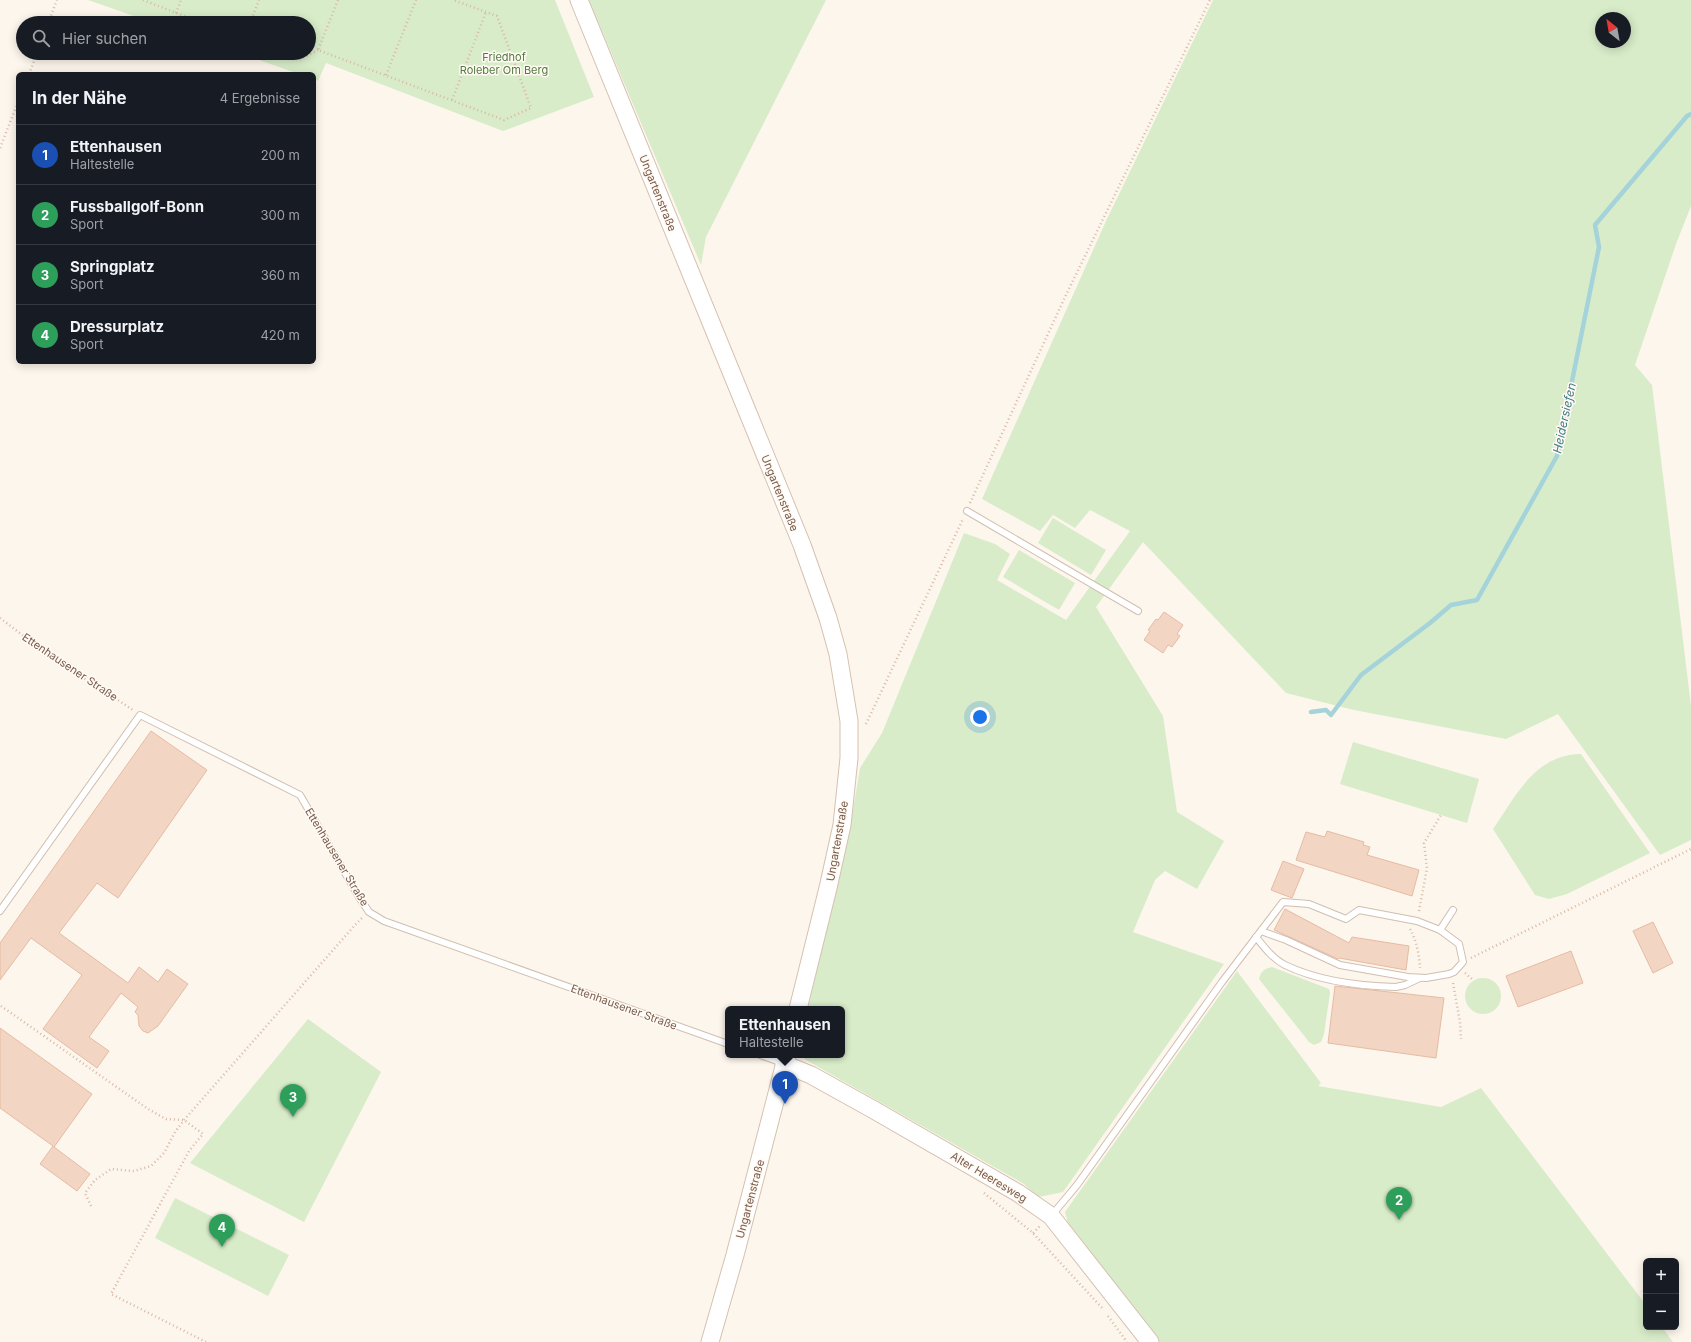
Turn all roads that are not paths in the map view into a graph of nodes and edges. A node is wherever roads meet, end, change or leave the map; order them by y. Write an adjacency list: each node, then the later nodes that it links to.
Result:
1 (579, 0): 10 (street, Ungartenstraße)
2 (967, 511): 3 (lane)
3 (1138, 611)
4 (1453, 910): 6 (lane)
5 (0, 911): 11 (lane, Ettenhausener Straße)
6 (1440, 930): 7 (lane); 9 (lane)
7 (1261, 931): 8 (lane); 9 (lane)
8 (1256, 937): 9 (lane); 13 (lane)
9 (1420, 978)
10 (799, 1006)
11 (725, 1043)
12 (786, 1059): 13 (street, Alter Heeresweg); 14 (street, Ungartenstraße)
13 (1051, 1216): 15 (street, Alter Heeresweg)
14 (710, 1342)
15 (1150, 1342)

